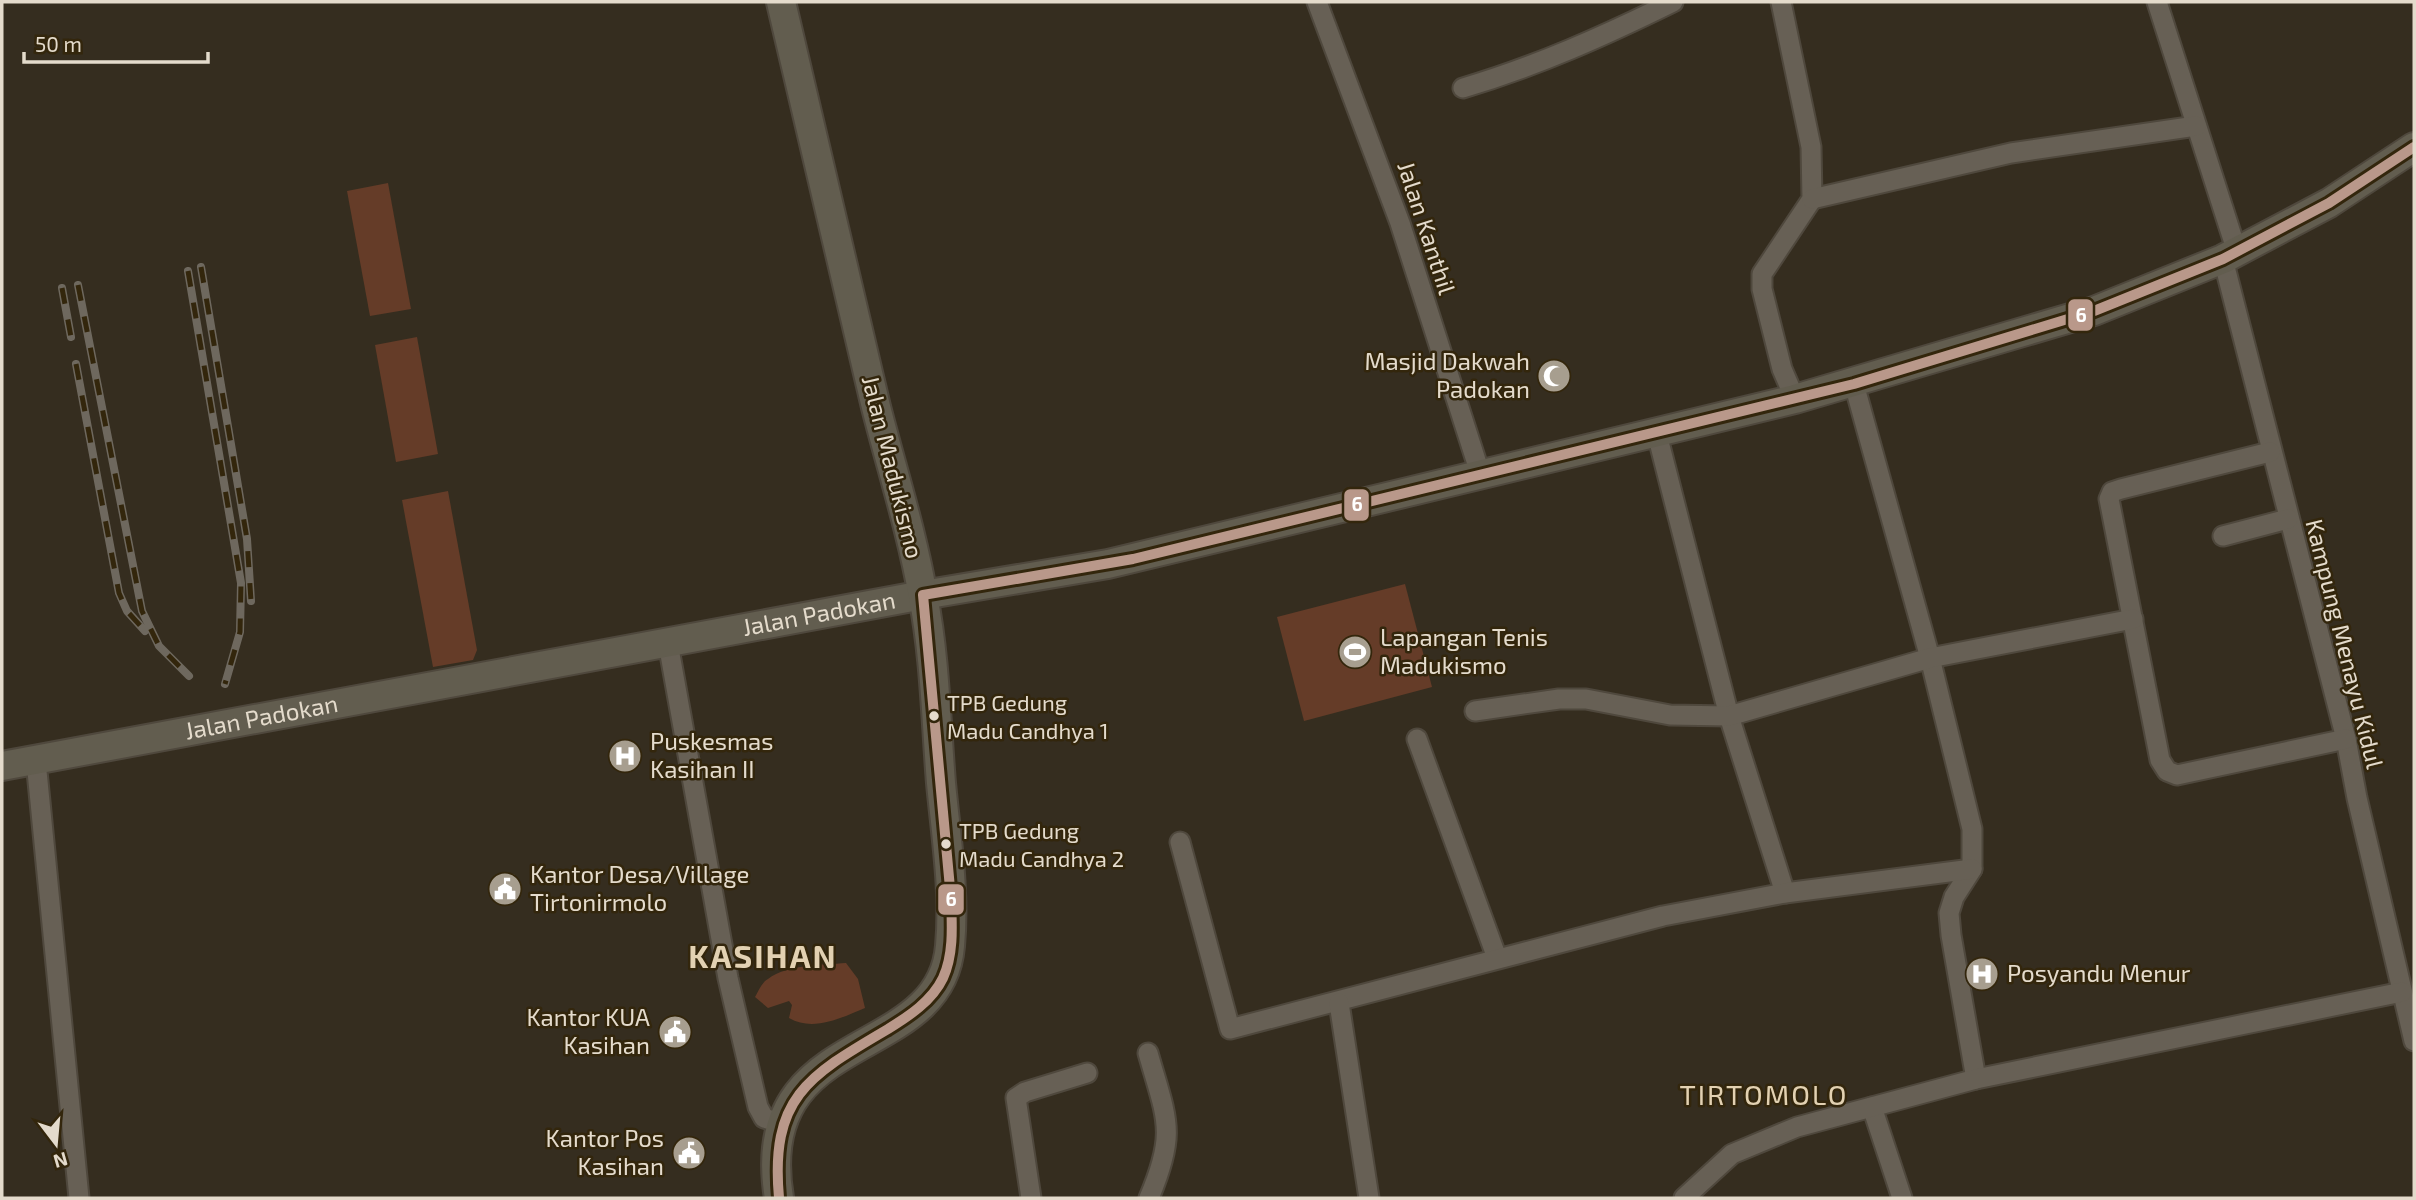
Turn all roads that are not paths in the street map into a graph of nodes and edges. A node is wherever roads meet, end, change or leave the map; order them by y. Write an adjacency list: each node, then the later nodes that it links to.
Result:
1 (781, 2): 18 (main road, Jalan Madukismo)
2 (1317, 2): 15 (street, Jalan Kanthil)
3 (1673, 2): 6 (street)
4 (1781, 2): 9 (street)
5 (2157, 2): 7 (street, Kampung Menayu Kidul)
6 (1463, 88)
7 (2196, 126): 9 (street); 10 (street, Kampung Menayu Kidul)
8 (2414, 147): 10 (main road, Jalan Padokan)
9 (1812, 200): 12 (street)
10 (2230, 256): 11 (main road, Jalan Padokan); 14 (street, Kampung Menayu Kidul)
11 (1854, 384): 12 (main road, Jalan Padokan); 21 (street)
12 (1795, 399): 13 (main road, Jalan Padokan)
13 (1657, 434): 15 (main road, Jalan Padokan); 23 (street)
14 (2270, 452): 16 (street, Kampung Menayu Kidul); 19 (street)
15 (1480, 473): 18 (main road, Jalan Padokan)
16 (2288, 519): 17 (street); 25 (street, Kampung Menayu Kidul)
17 (2223, 537)
18 (923, 595): 20 (main road, Jalan Padokan); 39 (main road, Jalan Madukismo)
19 (2133, 619): 21 (street); 25 (street)
20 (668, 643): 26 (main road, Jalan Padokan); 39 (street)
21 (1930, 658): 23 (street); 29 (street)
22 (1475, 711): 23 (street)
23 (1729, 716): 30 (street)
24 (1416, 739): 31 (street)
25 (2346, 739): 32 (street, Kampung Menayu Kidul)
26 (36, 761): 27 (main road, Jalan Padokan); 40 (street)
27 (2, 766)
28 (1180, 842): 33 (street)
29 (1972, 869): 30 (street); 37 (street)
30 (1785, 893): 31 (street)
31 (1497, 958): 33 (street)
32 (2402, 992): 34 (street, Kampung Menayu Kidul); 37 (street)
33 (1339, 1003): 44 (street)
34 (2414, 1041)
35 (1148, 1054): 43 (street)
36 (1087, 1073): 42 (street)
37 (1976, 1079): 38 (street)
38 (1872, 1107): 45 (street); 46 (street)
39 (780, 1123): 41 (main road, Jalan Madukismo)
40 (79, 1198)
41 (779, 1198)
42 (1031, 1198)
43 (1149, 1198)
44 (1369, 1198)
45 (1684, 1198)
46 (1902, 1198)

